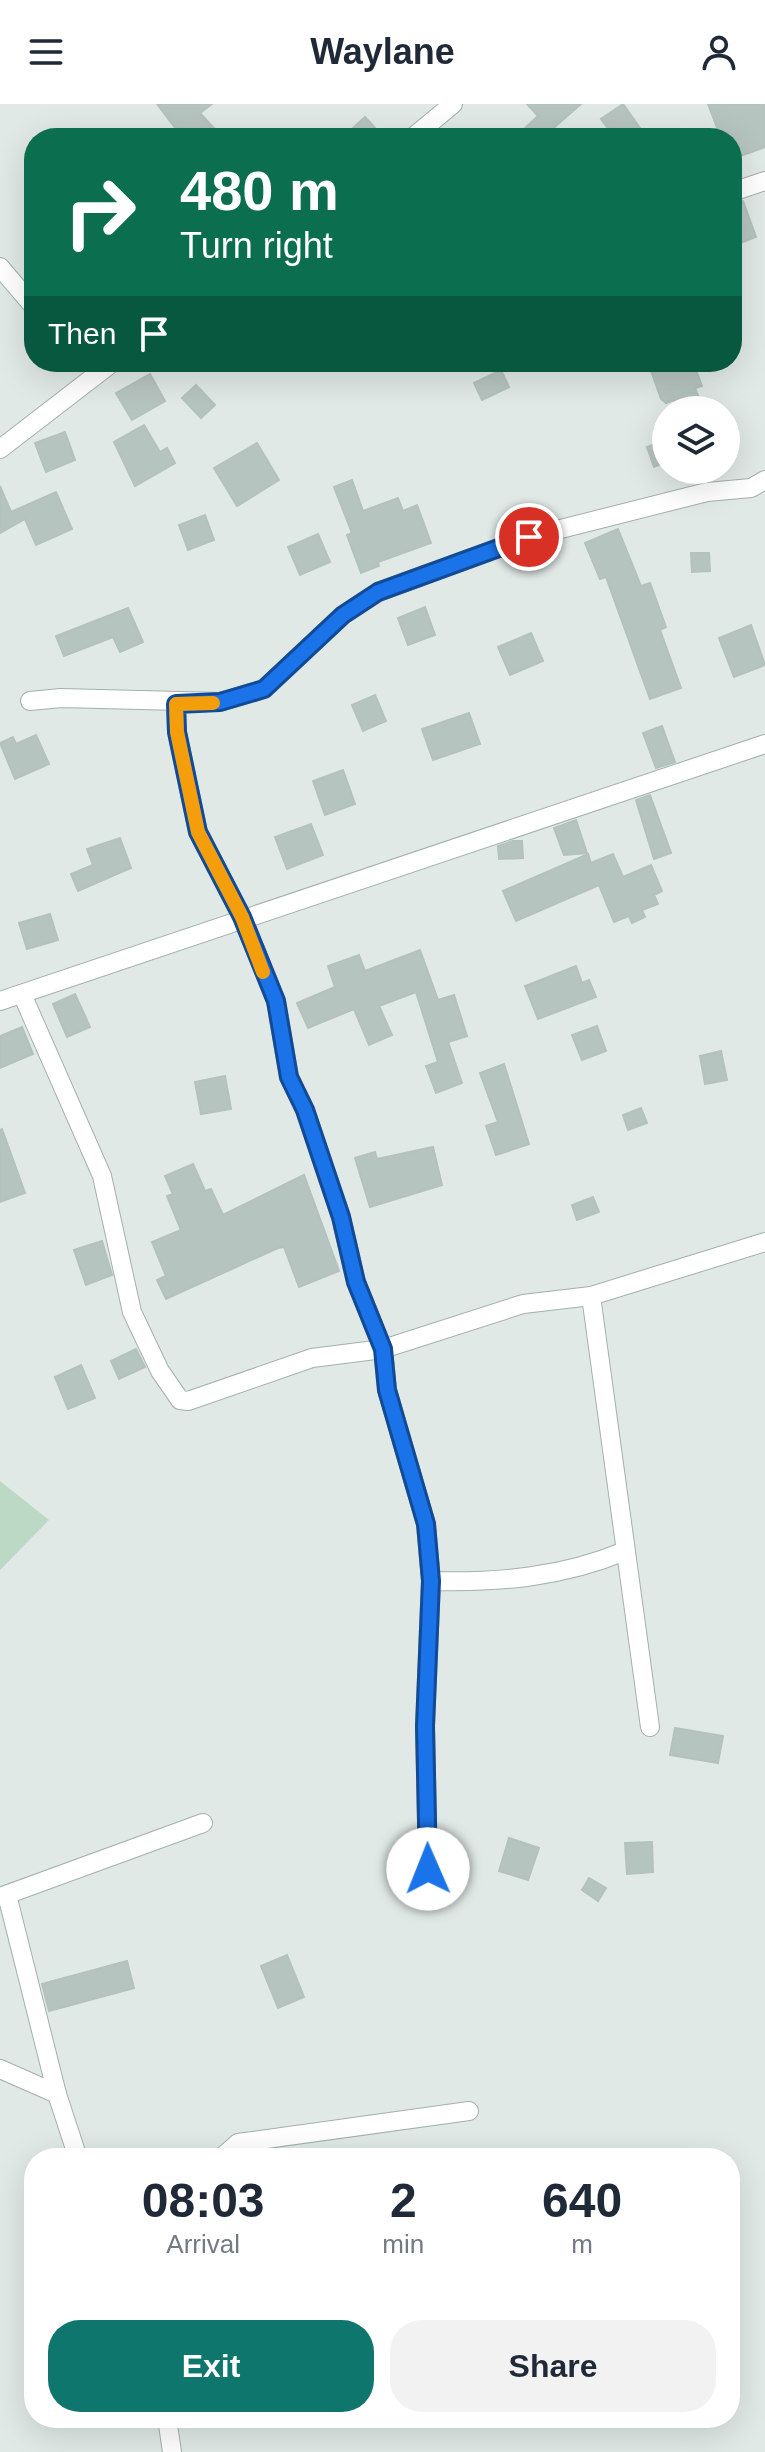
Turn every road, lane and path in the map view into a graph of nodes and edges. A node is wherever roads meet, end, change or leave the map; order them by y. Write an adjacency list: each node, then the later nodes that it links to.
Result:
1 (453, 104): 2 (street)
2 (424, 128)
3 (765, 181): 4 (street)
4 (742, 189)
5 (0, 267): 6 (street)
6 (24, 295)
7 (85, 372): 8 (street)
8 (0, 449)
9 (765, 480): 11 (street)
10 (30, 701): 11 (street)
11 (176, 704): 13 (street)
12 (765, 744): 13 (street)
13 (242, 917): 14 (street); 18 (street)
14 (22, 994): 15 (street); 18 (street)
15 (0, 1001)
16 (765, 1242): 17 (street)
17 (591, 1296): 18 (street); 19 (street)
18 (383, 1349): 20 (street)
19 (625, 1551): 20 (street); 21 (street)
20 (431, 1581): 23 (street)
21 (650, 1727)
22 (203, 1823): 24 (street)
23 (428, 1869)
24 (4, 1896): 26 (street)
25 (0, 2069): 26 (street)
26 (57, 2094): 28 (street)
27 (469, 2111): 29 (street)
28 (75, 2148)
29 (232, 2148)
30 (168, 2428): 31 (street)
31 (172, 2452)

